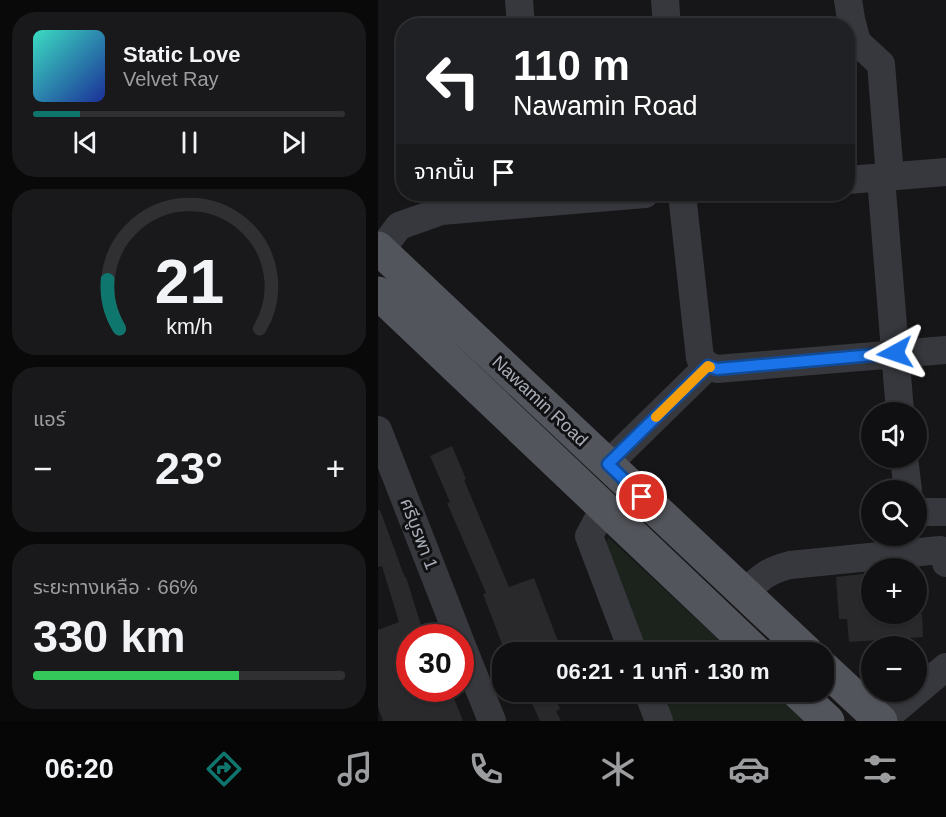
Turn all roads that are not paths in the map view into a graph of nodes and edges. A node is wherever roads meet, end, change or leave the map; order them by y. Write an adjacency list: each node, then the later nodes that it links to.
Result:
1 (519, 0): 4 (street)
2 (665, 0): 5 (street)
3 (848, 0): 6 (street)
4 (520, 18)
5 (666, 18)
6 (850, 18)
7 (855, 35): 9 (street)
8 (946, 172): 9 (street)
9 (886, 177): 10 (street); 16 (street)
10 (855, 179)
11 (561, 201): 13 (street)
12 (682, 201): 17 (street)
13 (379, 249): 20 (main road, Nawamin Road)
14 (384, 309): 21 (main road, Nawamin Road)
15 (946, 350): 16 (street)
16 (895, 353): 17 (street); 18 (street)
17 (708, 366): 20 (street)
18 (899, 402)
19 (378, 430): 26 (street, ศรีบูรพา 1)
20 (608, 464): 25 (main road, Nawamin Road)
21 (608, 511): 27 (street); 28 (main road, Nawamin Road)
22 (927, 512): 23 (street)
23 (946, 512)
24 (946, 563): 25 (street)
25 (744, 593): 29 (main road, Nawamin Road)
26 (454, 624)
27 (629, 642)
28 (746, 642)
29 (796, 642)
30 (946, 667): 38 (street)
31 (474, 675): 35 (street, ศรีบูรพา 1)
32 (834, 677): 38 (main road)
33 (652, 702): 36 (street)
34 (808, 702): 37 (main road)
35 (492, 721)
36 (659, 721)
37 (828, 721)
38 (881, 721)

